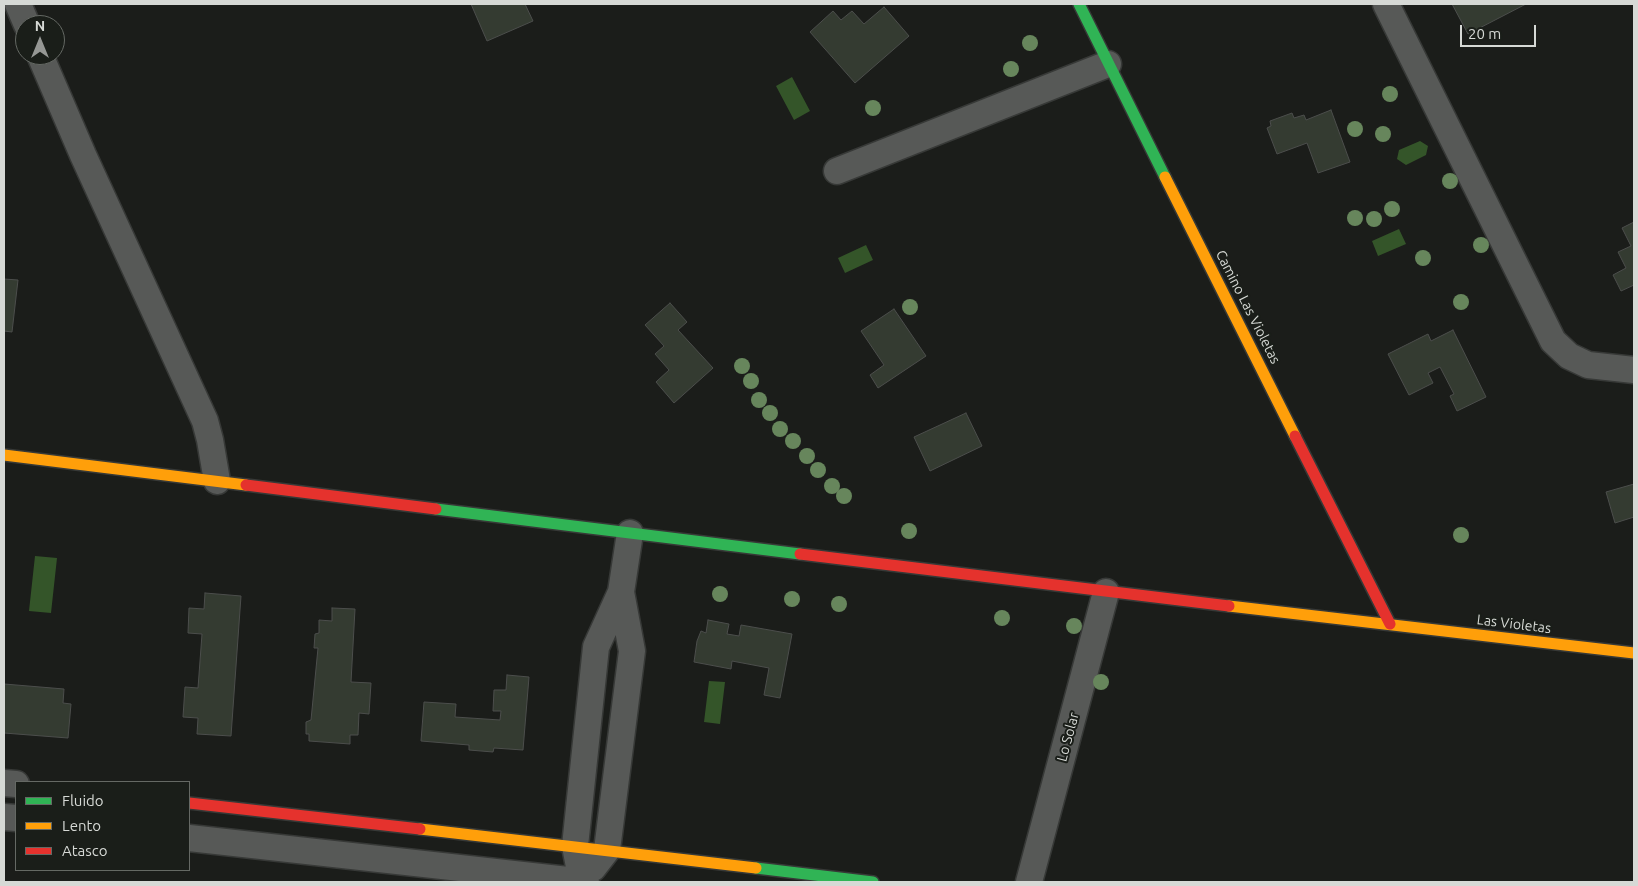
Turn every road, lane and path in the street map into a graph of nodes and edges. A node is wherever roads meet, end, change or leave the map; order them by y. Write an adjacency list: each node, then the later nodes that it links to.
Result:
1 (1079, 4): 3 (street, Camino Las Violetas)
2 (1386, 4): 6 (street)
3 (1108, 64): 5 (street); 12 (street, Camino Las Violetas)
4 (44, 65): 8 (street)
5 (837, 171)
6 (1634, 370)
7 (4, 456): 8 (street, Las Violetas)
8 (217, 481): 9 (street, Las Violetas)
9 (630, 533): 10 (street); 11 (street, Las Violetas)
10 (621, 592): 16 (street); 17 (street)
11 (1106, 592): 12 (street, Las Violetas); 21 (street, Lo Solar)
12 (1390, 624): 13 (street, Las Violetas)
13 (1634, 653)
14 (190, 803): 16 (street)
15 (190, 838): 18 (street)
16 (575, 846): 17 (street); 18 (street)
17 (607, 850): 18 (street); 20 (street)
18 (582, 882): 19 (street)
19 (586, 882)
20 (873, 882)
21 (1029, 882)

